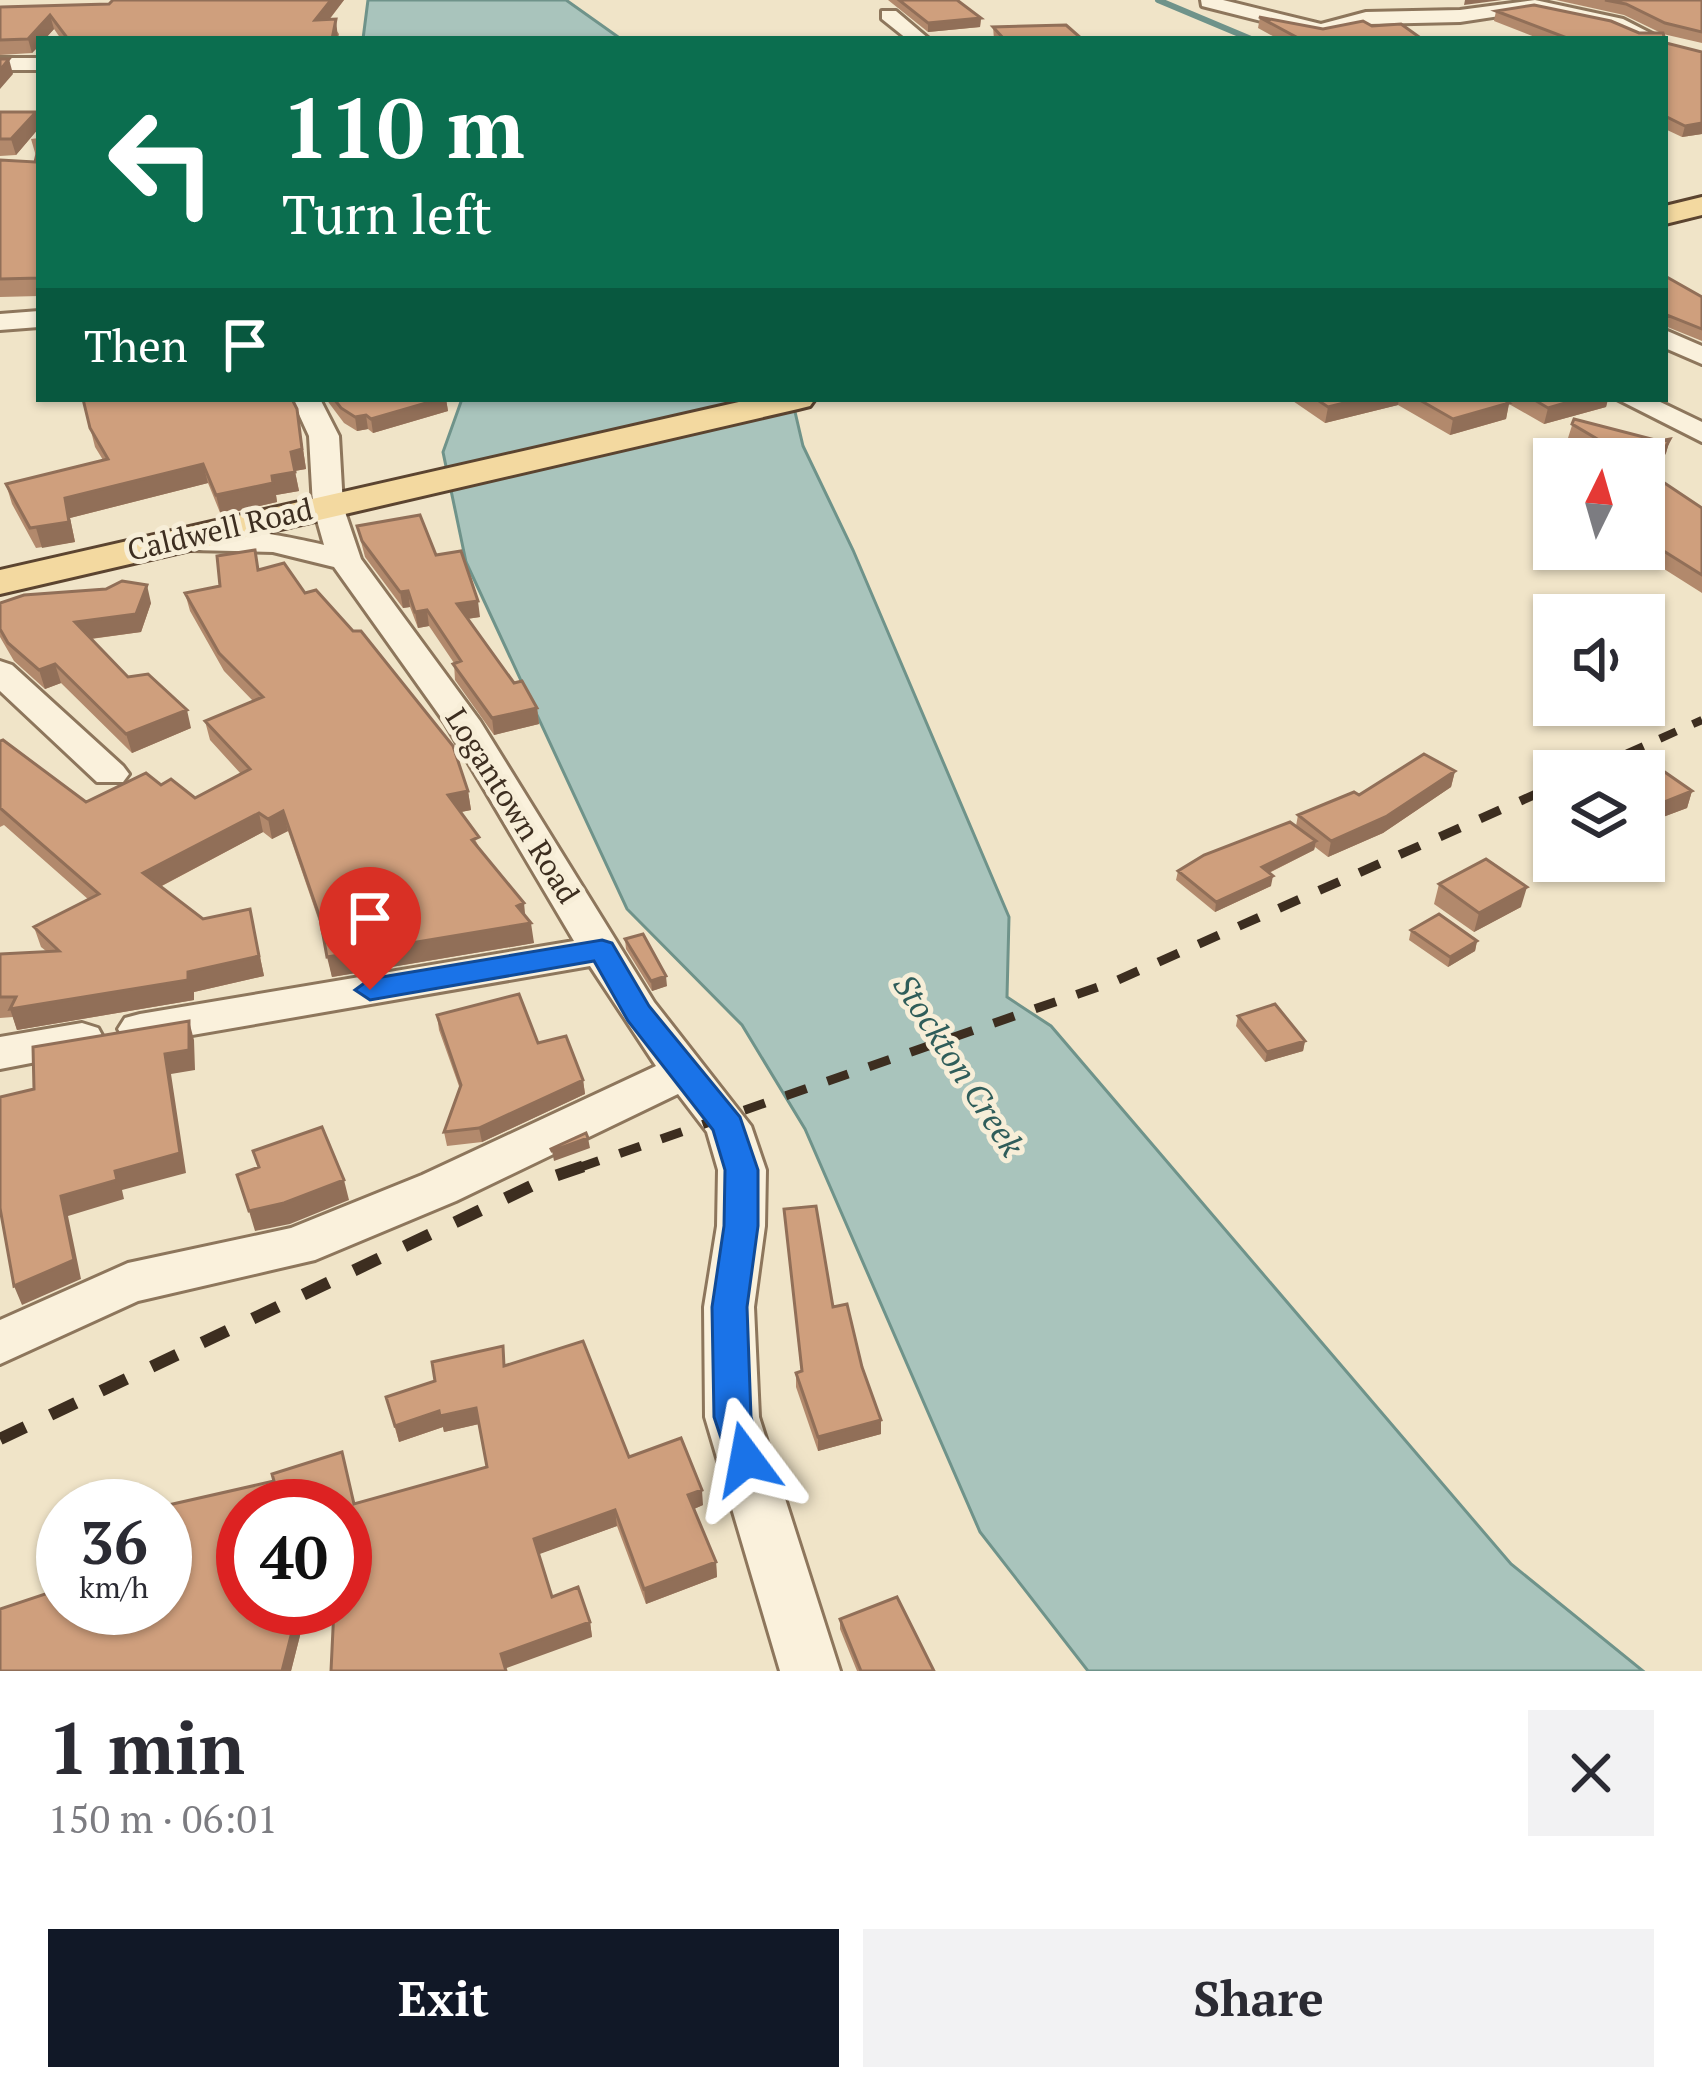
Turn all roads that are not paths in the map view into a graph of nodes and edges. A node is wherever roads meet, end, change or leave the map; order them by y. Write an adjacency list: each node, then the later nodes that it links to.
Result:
1 (1209, 2): 4 (street)
2 (889, 15): 3 (street)
3 (915, 36)
4 (1645, 36)
5 (0, 64): 6 (street)
6 (36, 64)
7 (1702, 206): 8 (main road)
8 (1668, 213)
9 (36, 319): 10 (street)
10 (0, 322)
11 (1668, 339): 12 (street)
12 (1702, 356)
13 (307, 402): 17 (street, Logantown Road)
14 (784, 402): 17 (main road, Caldwell Road)
15 (1637, 402): 16 (street)
16 (1702, 433)
17 (328, 506): 18 (main road, Caldwell Road); 19 (street, Logantown Road)
18 (175, 540): 19 (street); 20 (main road, Caldwell Road)
19 (345, 560): 23 (street, Logantown Road)
20 (0, 581)
21 (0, 672): 22 (street)
22 (110, 774)
23 (602, 950): 24 (street); 25 (street, Logantown Road)
24 (0, 1053)
25 (686, 1071): 26 (street); 27 (street, Logantown Road)
26 (0, 1343)
27 (810, 1671)

